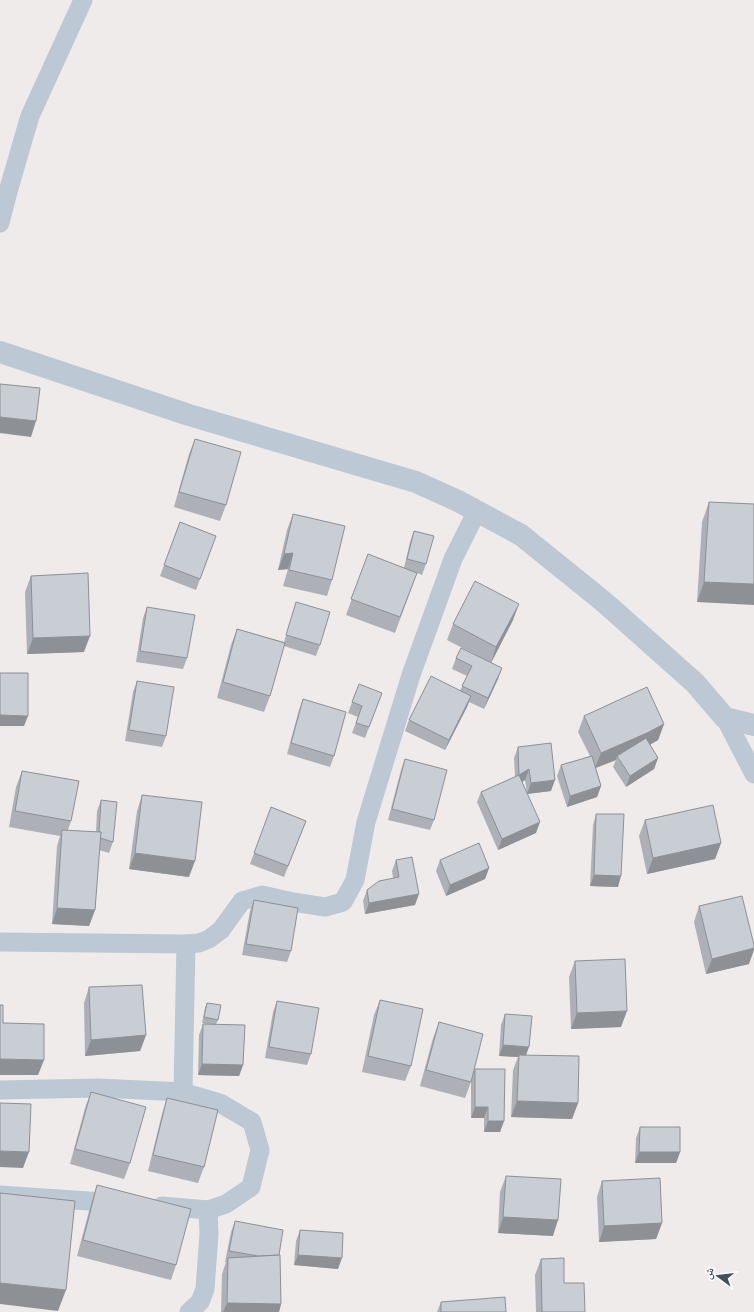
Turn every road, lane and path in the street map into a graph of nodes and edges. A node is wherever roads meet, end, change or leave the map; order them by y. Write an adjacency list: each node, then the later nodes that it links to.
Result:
1 (83, 0): 2 (street)
2 (0, 223)
3 (0, 352): 4 (street)
4 (477, 511): 5 (street); 9 (street)
5 (725, 718): 6 (street); 7 (street)
6 (754, 725)
7 (754, 774)
8 (0, 942): 9 (street)
9 (186, 944): 11 (street)
10 (0, 1090): 11 (street)
11 (183, 1092): 13 (street)
12 (0, 1196): 13 (street)
13 (208, 1210): 14 (street)
14 (189, 1312)

